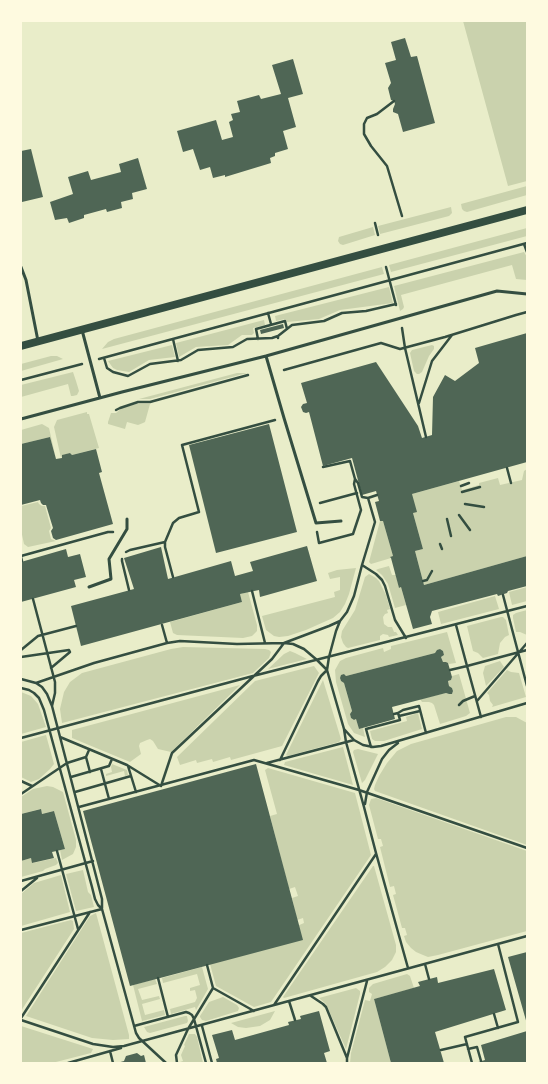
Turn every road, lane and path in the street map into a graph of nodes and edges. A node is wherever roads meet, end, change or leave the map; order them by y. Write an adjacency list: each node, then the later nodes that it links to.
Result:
1 (394, 101): 3 (path)
2 (527, 210): 19 (main road)
3 (402, 216)
4 (375, 223): 5 (path)
5 (378, 235)
6 (526, 244): 7 (path); 10 (path)
7 (527, 252)
8 (21, 267): 23 (lane)
9 (386, 267): 10 (path)
10 (389, 281): 12 (path); 15 (path)
11 (527, 294): 26 (lane)
12 (396, 304): 13 (path); 18 (path)
13 (396, 308)
14 (527, 312): 20 (path)
15 (268, 313): 16 (path); 22 (path)
16 (271, 324): 18 (path); 21 (path)
17 (402, 328): 25 (path)
18 (287, 329): 21 (path)
19 (81, 330): 23 (main road); 29 (lane)
20 (452, 334): 25 (path); 36 (path)
21 (258, 338): 28 (path)
22 (173, 339): 27 (path); 28 (path)
23 (38, 341): 24 (main road)
24 (21, 346)
25 (404, 348): 31 (path); 36 (path)
26 (266, 356): 35 (lane); 54 (lane)
27 (104, 358): 28 (path); 29 (path)
28 (178, 361)
29 (91, 362): 34 (path); 35 (lane)
30 (288, 364): 31 (path)
31 (289, 368): 32 (path)
32 (284, 370)
33 (248, 375): 37 (path)
34 (21, 380)
35 (100, 398): 38 (lane)
36 (418, 404): 40 (path)
37 (116, 410)
38 (21, 419)
39 (268, 422): 63 (path)
40 (426, 437)
41 (323, 468): 43 (path)
42 (507, 468): 45 (path)
43 (355, 479): 50 (path); 54 (path)
44 (469, 483): 46 (path)
45 (511, 483)
46 (461, 486)
47 (480, 487): 48 (path)
48 (462, 492)
49 (377, 495): 50 (path)
50 (368, 498): 68 (path)
51 (363, 500): 52 (path)
52 (358, 501)
53 (465, 504): 55 (path)
54 (311, 506): 59 (lane)
55 (484, 507)
56 (459, 515): 60 (path)
57 (127, 519): 72 (lane)
58 (447, 519): 62 (path)
59 (341, 521)
60 (470, 530)
61 (114, 532): 66 (path)
62 (451, 536)
63 (165, 542): 70 (path); 73 (path)
64 (440, 544): 65 (path)
65 (442, 549)
66 (21, 556): 67 (path)
67 (22, 561)
68 (362, 565): 79 (path); 84 (path)
69 (432, 571): 71 (path)
70 (173, 577)
71 (423, 581)
72 (89, 587)
73 (129, 590)
74 (252, 591): 86 (path)
75 (503, 595): 78 (path)
76 (33, 599): 83 (path)
77 (527, 606): 78 (path)
78 (508, 611): 80 (path); 91 (path)
79 (340, 621): 87 (path); 94 (path)
80 (456, 624): 84 (path); 96 (path)
81 (162, 625): 85 (path)
82 (76, 626): 83 (path)
83 (42, 634): 89 (path); 92 (path)
84 (406, 638): 94 (path)
85 (167, 643): 86 (path); 100 (path)
86 (265, 643): 87 (path)
87 (284, 643): 95 (path); 101 (path)
88 (527, 643): 91 (path)
89 (21, 650)
90 (527, 650): 91 (path)
91 (518, 652): 96 (path); 104 (path); 107 (path)
92 (47, 653): 93 (path); 97 (path); 97 (path)
93 (21, 657)
94 (329, 657): 95 (path); 98 (path)
95 (317, 660): 98 (path); 101 (path)
96 (467, 666): 99 (path); 106 (path)
97 (51, 668): 100 (path)
98 (327, 670): 116 (path); 128 (path)
99 (450, 670)
100 (53, 676): 103 (path); 110 (path)
101 (253, 676): 115 (path); 140 (path)
102 (21, 679): 103 (path)
103 (36, 683): 110 (path)
104 (527, 686)
105 (21, 688): 117 (path)
106 (475, 696): 107 (path); 109 (path)
107 (477, 701): 114 (path)
108 (527, 703): 114 (path)
109 (458, 705)
110 (52, 706): 115 (path)
111 (420, 711): 113 (path); 113 (path); 118 (path)
112 (394, 714): 113 (path)
113 (399, 714): 124 (path)
114 (481, 717): 118 (path)
115 (58, 728): 117 (path); 119 (path)
116 (344, 729): 121 (path); 123 (path)
117 (50, 730): 120 (path); 132 (path)
118 (426, 733): 122 (path)
119 (60, 737): 125 (path); 129 (path)
120 (21, 738)
121 (354, 740): 123 (path); 124 (path)
122 (400, 741): 124 (path); 144 (path)
123 (346, 742): 128 (path); 141 (path)
124 (371, 746)
125 (89, 750): 126 (path); 127 (path)
126 (86, 757): 129 (path); 134 (path)
127 (112, 759): 131 (path); 133 (path)
128 (280, 760): 130 (path)
129 (67, 763): 132 (path); 136 (path)
130 (266, 763): 140 (path); 141 (path)
131 (128, 766): 135 (path); 140 (path)
132 (60, 768): 139 (path); 153 (path)
133 (101, 769): 134 (path); 138 (path)
134 (90, 772): 136 (path)
135 (131, 776): 138 (path); 143 (path)
136 (71, 777): 142 (path)
137 (21, 781): 139 (path)
138 (104, 784): 142 (path); 146 (path)
139 (32, 786): 145 (path)
140 (161, 786): 143 (path)
141 (359, 790): 144 (path); 148 (path)
142 (75, 792): 147 (path)
143 (136, 792): 146 (path)
144 (367, 792): 148 (path); 149 (path)
145 (21, 794)
146 (109, 800): 147 (path)
147 (79, 807): 152 (path)
148 (364, 807): 151 (path)
149 (527, 848)
150 (57, 851): 154 (path)
151 (376, 854): 167 (path); 174 (path)
152 (93, 861): 153 (path); 158 (path)
153 (85, 864): 154 (path); 158 (path)
154 (62, 870): 155 (path); 160 (path)
155 (39, 876): 156 (path); 157 (path)
156 (21, 881)
157 (21, 891)
158 (102, 909): 159 (path); 181 (path)
159 (90, 912): 160 (path); 161 (path)
160 (74, 916): 161 (path); 162 (path)
161 (78, 929): 178 (path)
162 (21, 930)
163 (527, 936): 164 (path)
164 (498, 944): 165 (path); 184 (path)
165 (425, 964): 167 (path); 169 (path)
166 (207, 965): 171 (path)
167 (408, 968): 170 (path)
168 (158, 978): 177 (path)
169 (429, 979)
170 (367, 980): 172 (path); 192 (path)
171 (213, 988): 175 (path); 179 (path)
172 (311, 996): 173 (path); 192 (path)
173 (289, 1001): 174 (path); 180 (path)
174 (274, 1006): 175 (path)
175 (254, 1011): 182 (path)
176 (494, 1014): 184 (path)
177 (168, 1017): 179 (path); 181 (path)
178 (21, 1019): 188 (path)
179 (194, 1019): 183 (path); 185 (path)
180 (295, 1020)
181 (134, 1026): 186 (path)
182 (202, 1026): 183 (path); 200 (path)
183 (196, 1027): 185 (path); 199 (path)
184 (498, 1028): 187 (path)
185 (188, 1029): 186 (path); 198 (path)
186 (143, 1041): 188 (path); 197 (path)
187 (467, 1044): 189 (path); 190 (path)
188 (124, 1046): 191 (path)
189 (468, 1049): 193 (path); 202 (path)
190 (441, 1050)
191 (110, 1051): 194 (path); 196 (path)
192 (347, 1058): 201 (path)
193 (481, 1060)
194 (77, 1062): 195 (path)
195 (68, 1063)
196 (113, 1063)
197 (166, 1063)
198 (176, 1063)
199 (206, 1063)
200 (212, 1063)
201 (347, 1063)
202 (472, 1063)

